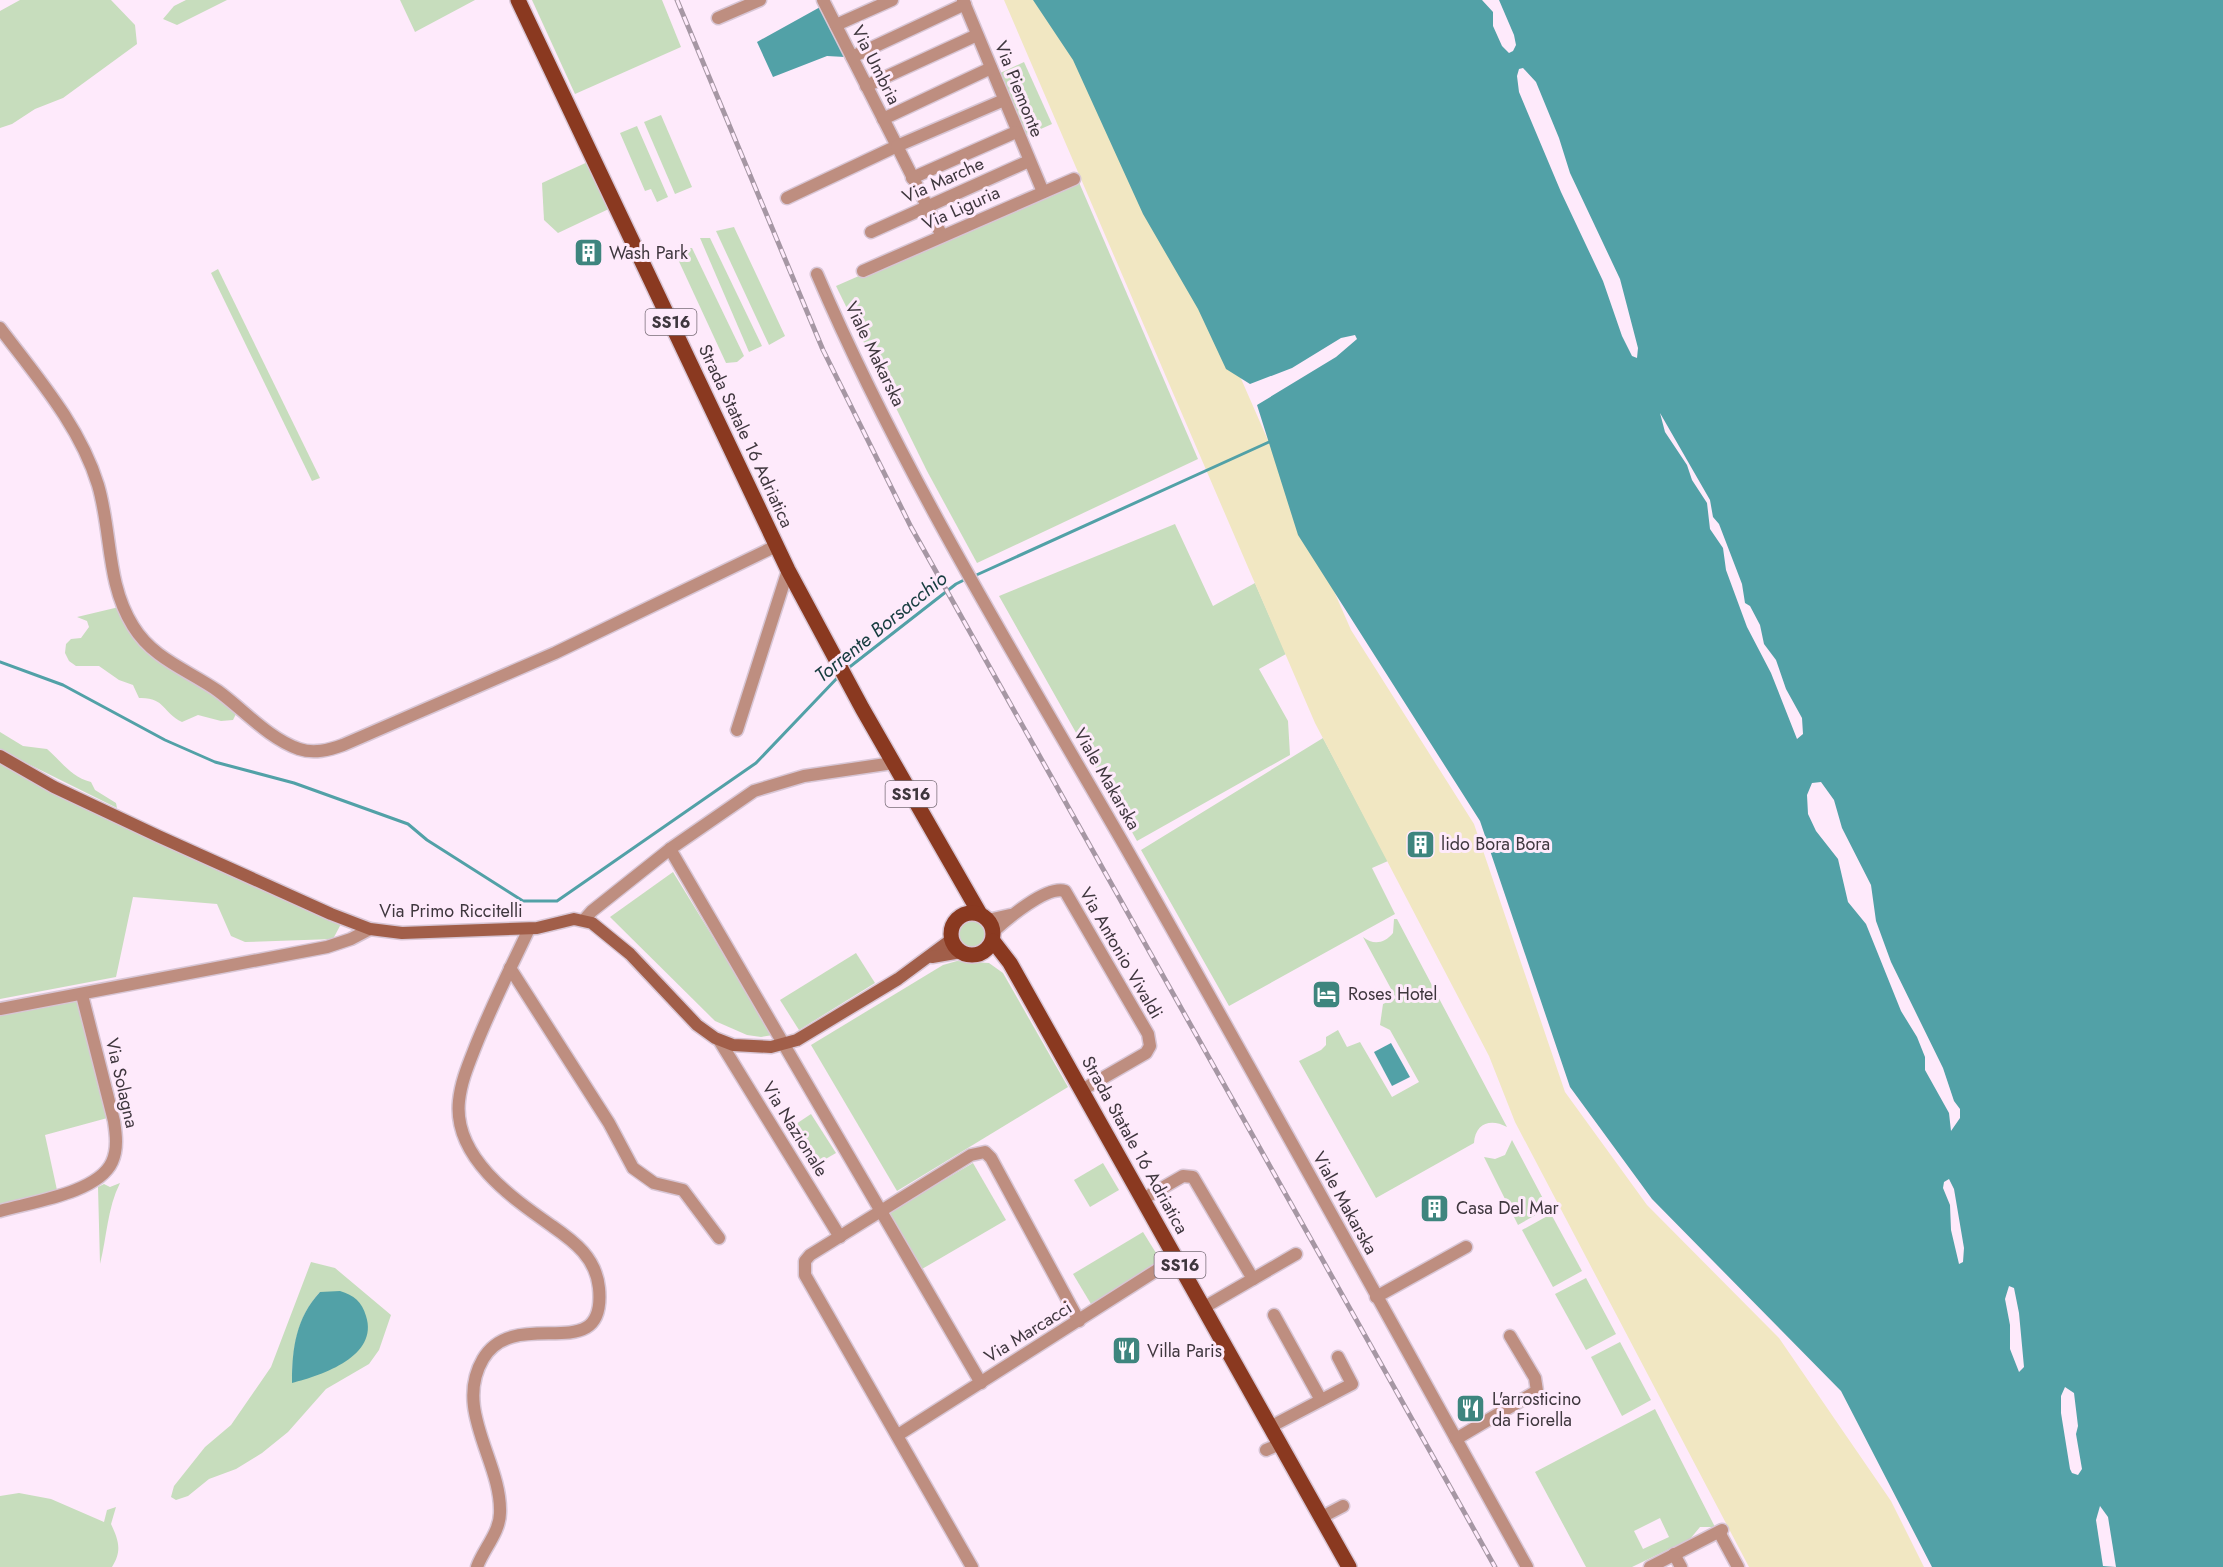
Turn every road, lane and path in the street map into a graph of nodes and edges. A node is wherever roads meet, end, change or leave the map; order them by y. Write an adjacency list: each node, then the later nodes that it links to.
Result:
1 (518, 0): 27 (main road, Strada Statale 16 Adriatica / SS16)
2 (760, 0): 6 (street)
3 (823, 0): 7 (street, Via Umbria)
4 (892, 0): 7 (street)
5 (964, 2): 8 (street, Via Piemonte); 9 (street)
6 (718, 18)
7 (836, 25): 9 (street, Via Umbria)
8 (977, 35): 10 (street, Via Piemonte); 11 (street)
9 (852, 57): 11 (street, Via Umbria)
10 (991, 69): 12 (street, Via Piemonte); 13 (street)
11 (866, 86): 13 (street, Via Umbria)
12 (1004, 100): 14 (street, Via Piemonte); 15 (street)
13 (883, 119): 15 (street, Via Umbria)
14 (1016, 132): 16 (street, Via Piemonte); 17 (street)
15 (897, 146): 17 (street, Via Umbria); 20 (street)
16 (1029, 161): 19 (street, Via Piemonte); 21 (street, Via Marche)
17 (912, 177): 21 (street, Via Umbria)
18 (1074, 178): 19 (street, Via Liguria)
19 (1043, 192): 23 (street, Via Liguria)
20 (787, 198)
21 (927, 206): 22 (street, Via Marche); 23 (street, Via Umbria)
22 (871, 232)
23 (942, 236): 24 (street, Via Liguria)
24 (863, 271)
25 (817, 274): 57 (street, Viale Makarska)
26 (0, 328): 27 (street)
27 (776, 546): 28 (main road, Strada Statale 16 Adriatica / SS16)
28 (788, 570): 29 (street); 31 (main road, Strada Statale 16 Adriatica / SS16)
29 (737, 730)
30 (0, 756): 36 (street, Via Primo Riccitelli)
31 (893, 763): 32 (street); 33 (main road, Strada Statale 16 Adriatica / SS16)
32 (670, 849): 35 (street); 46 (street, Via Nazionale)
33 (960, 879): 34 (main road); 38 (main road, Strada Statale 16 Adriatica / SS16)
34 (958, 919): 38 (main road); 39 (main road)
35 (584, 920): 37 (street, Via Primo Riccitelli); 45 (street, Via Nazionale)
36 (370, 929): 37 (street, Via Primo Riccitelli); 43 (street)
37 (529, 929): 42 (street)
38 (988, 932): 40 (main road); 47 (main road, Strada Statale 16 Adriatica / SS16); 47 (street, Via Antonio Vivaldi)
39 (952, 939): 40 (main road); 41 (street, Via Nazionale)
40 (961, 952): 41 (street)
41 (931, 957): 46 (street, Via Nazionale)
42 (510, 968): 52 (street); 71 (street)
43 (82, 994): 44 (street); 49 (street, Via Solagna)
44 (0, 1009)
45 (719, 1040): 46 (street, Via Nazionale); 51 (street, Via Nazionale)
46 (785, 1044): 50 (street, Via Nazionale)
47 (1082, 1089): 48 (main road, Strada Statale 16 Adriatica / SS16)
48 (1143, 1199): 55 (main road, Strada Statale 16 Adriatica / SS16); 56 (street)
49 (0, 1210)
50 (882, 1210): 51 (street); 60 (street); 63 (street, Via Nazionale)
51 (840, 1237): 66 (street)
52 (719, 1238)
53 (1466, 1247): 57 (street)
54 (1296, 1254): 56 (street)
55 (1176, 1258): 58 (main road, Strada Statale 16 Adriatica / SS16); 60 (street, Via Marcacci)
56 (1253, 1279): 58 (street)
57 (1376, 1297): 67 (street, Viale Makarska)
58 (1203, 1308): 65 (main road, Strada Statale 16 Adriatica / SS16)
59 (1274, 1316): 64 (street)
60 (1079, 1321): 63 (street, Via Marcacci)
61 (1510, 1336): 67 (street)
62 (1338, 1357): 64 (street)
63 (981, 1383): 66 (street, Via Marcacci)
64 (1321, 1400): 65 (street)
65 (1270, 1427): 69 (main road, Strada Statale 16 Adriatica / SS16)
66 (898, 1435): 72 (street)
67 (1456, 1439): 74 (street, Viale Makarska)
68 (1343, 1506): 69 (street)
69 (1320, 1518): 73 (main road, Strada Statale 16 Adriatica / SS16)
70 (1674, 1554): 75 (street); 76 (street); 77 (street)
71 (477, 1567)
72 (972, 1567)
73 (1349, 1567)
74 (1527, 1567)
75 (1650, 1567)
76 (1681, 1567)
77 (1738, 1567)

